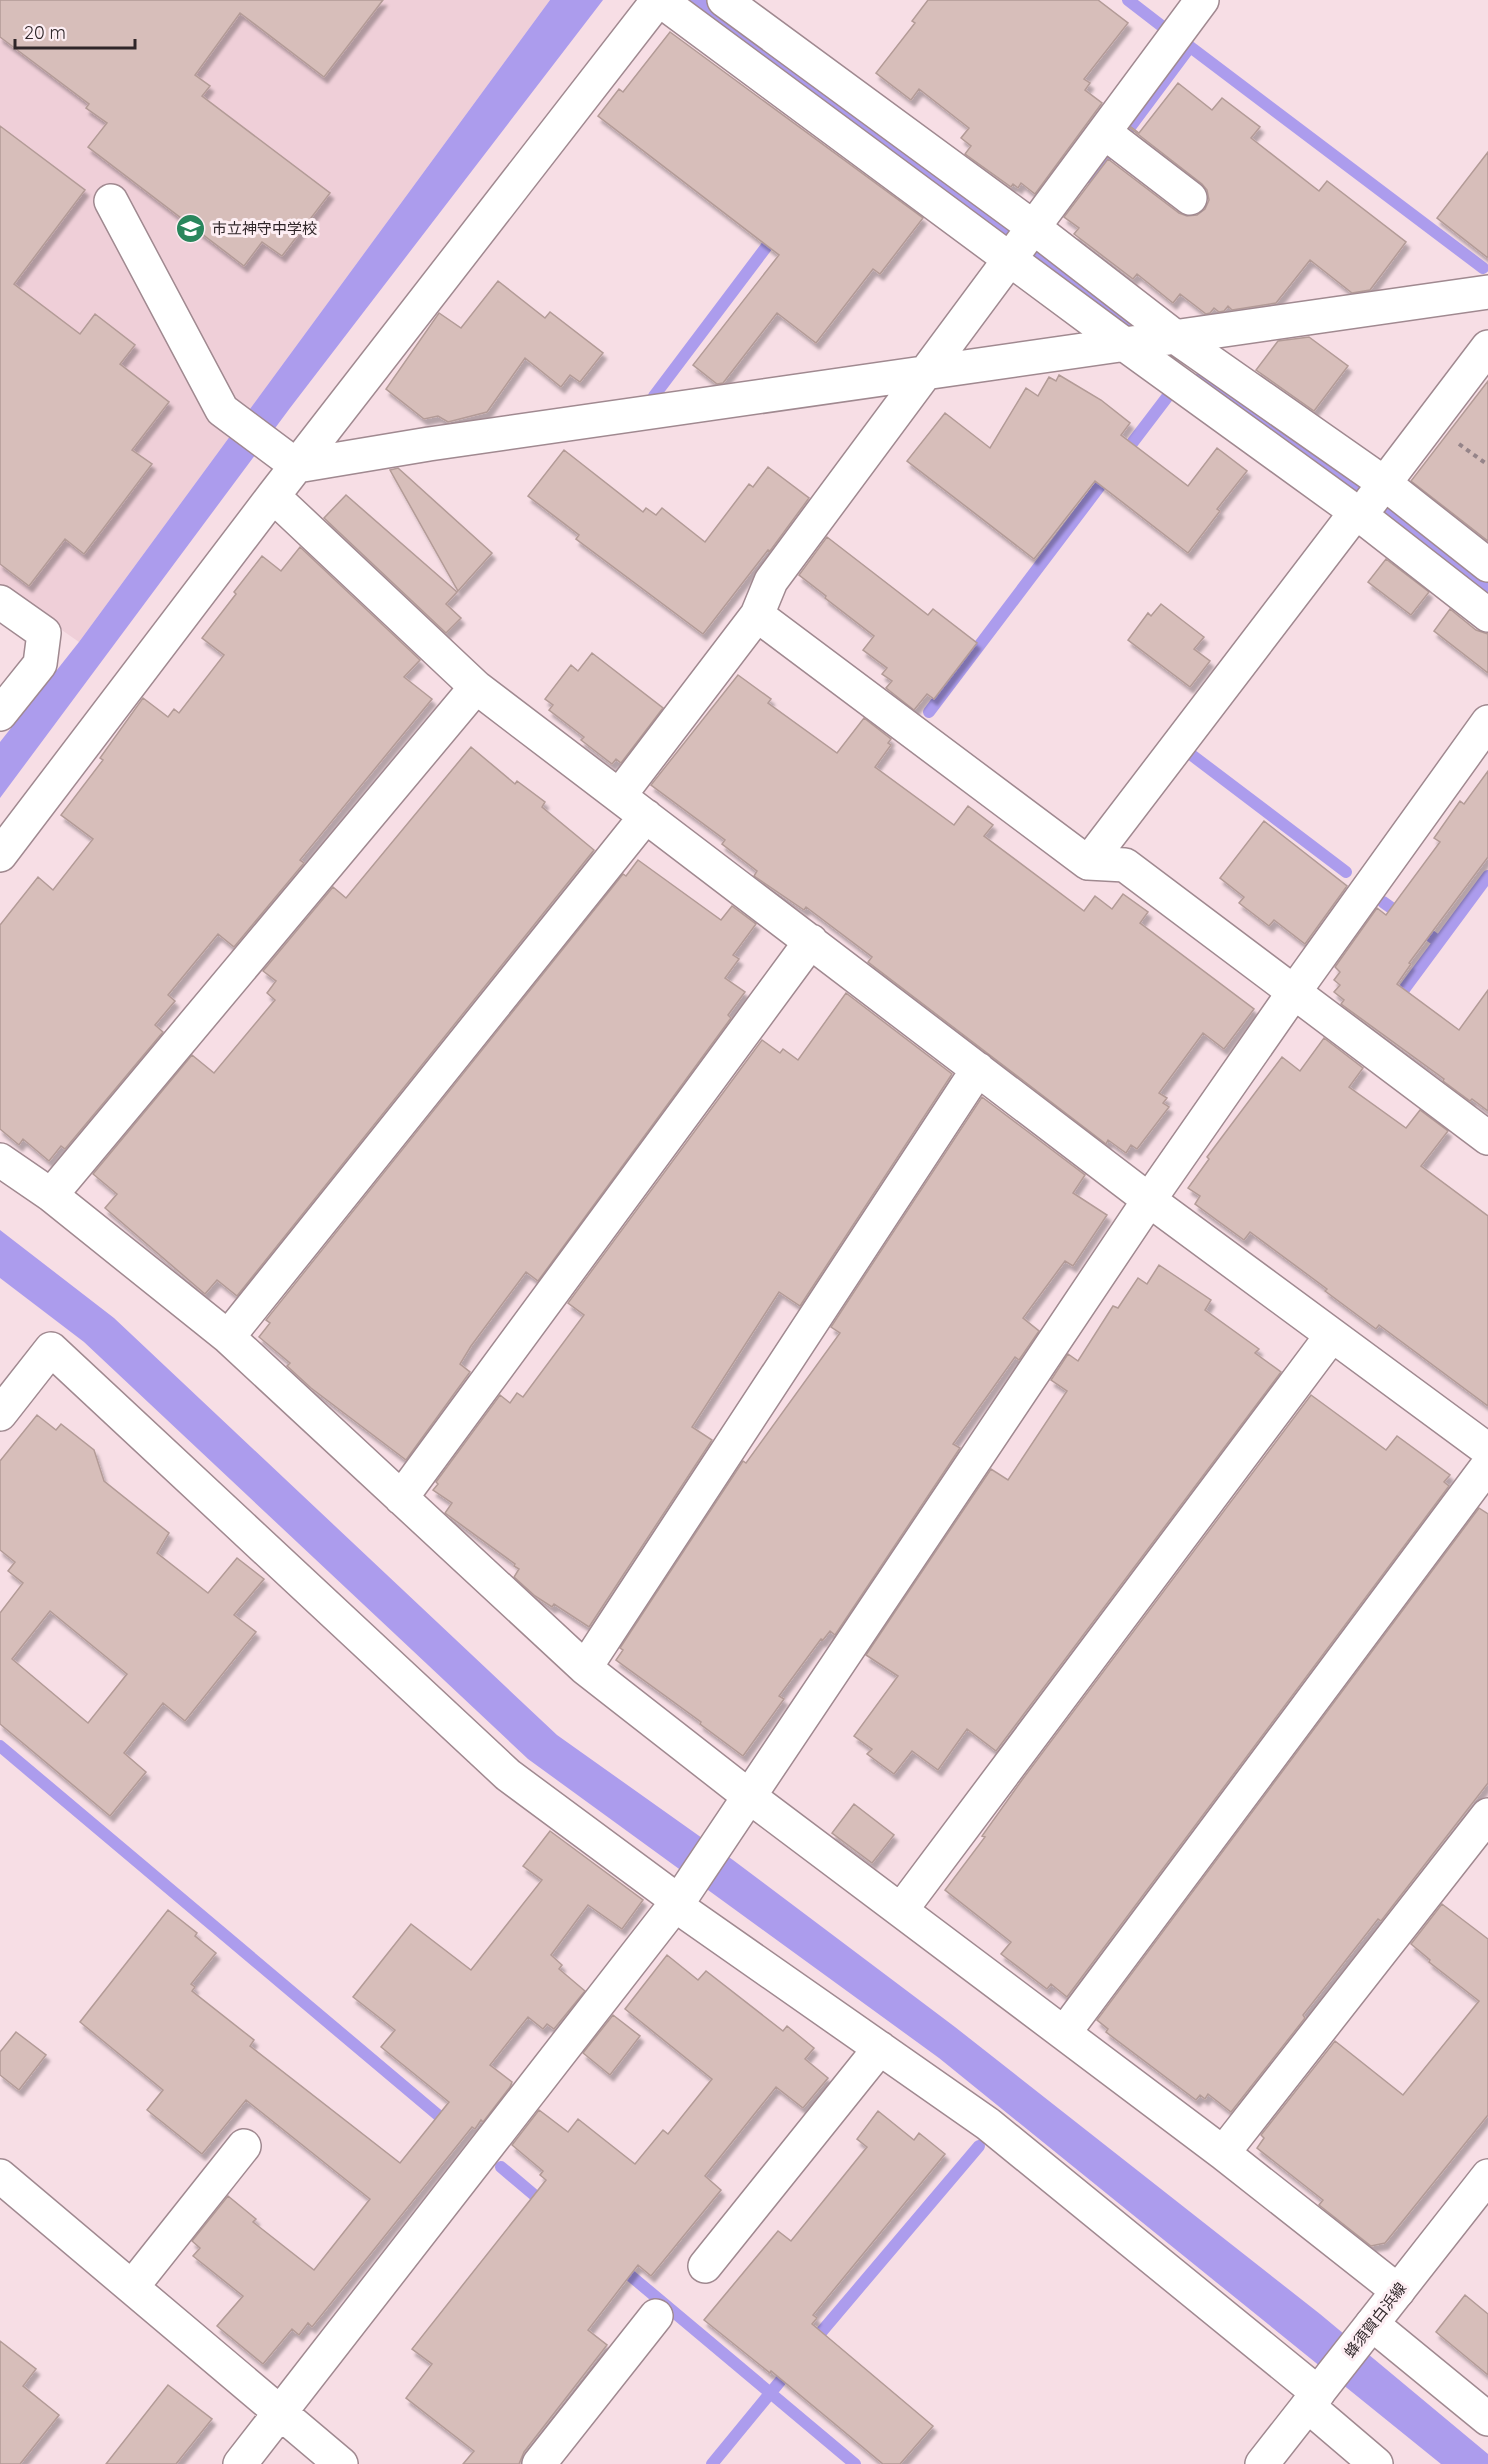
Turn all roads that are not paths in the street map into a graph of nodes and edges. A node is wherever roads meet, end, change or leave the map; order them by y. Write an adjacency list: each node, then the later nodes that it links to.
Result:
1 (659, 0): 8 (street); 14 (street)
2 (724, 0): 7 (street)
3 (1202, 0): 4 (street)
4 (1104, 132): 5 (street); 7 (street)
5 (1191, 198)
6 (111, 201): 14 (street)
7 (1033, 227): 8 (street); 10 (street)
8 (1011, 259): 11 (street); 13 (street)
9 (1488, 292): 10 (street)
10 (1174, 336): 11 (street); 16 (street)
11 (1124, 344): 13 (street); 16 (street)
12 (1488, 346): 16 (street)
13 (926, 374): 14 (street); 19 (street)
14 (297, 466): 15 (street)
15 (273, 496): 21 (street); 26 (street)
16 (1369, 502): 17 (street); 20 (street); 27 (street)
17 (1488, 565)
18 (0, 602): 22 (street)
19 (757, 615): 24 (street); 27 (street)
20 (1488, 615)
21 (476, 687): 24 (street); 33 (street)
22 (0, 714)
23 (1488, 722): 29 (street)
24 (619, 796): 25 (street)
25 (646, 816): 28 (street); 36 (street)
26 (0, 855)
27 (1089, 863): 29 (street)
28 (811, 941): 30 (street); 40 (street)
29 (1294, 992): 31 (street); 34 (street)
30 (978, 1069): 34 (street); 41 (street)
31 (1488, 1138)
32 (0, 1160): 33 (street)
33 (51, 1195): 36 (street)
34 (1149, 1200): 35 (street); 42 (street)
35 (1332, 1335): 38 (street); 45 (street)
36 (228, 1337): 40 (street)
37 (0, 1414): 44 (street)
38 (1488, 1450)
39 (1488, 1465): 46 (street)
40 (400, 1497): 41 (street)
41 (585, 1668): 42 (street)
42 (750, 1797): 44 (street); 45 (street)
43 (1488, 1815): 49 (street)
44 (679, 1899): 47 (street); 58 (street)
45 (901, 1910): 46 (street)
46 (1064, 2033): 49 (street)
47 (880, 2048): 52 (street); 57 (street)
48 (244, 2146): 53 (street)
49 (1223, 2153): 54 (street)
50 (0, 2176): 53 (street)
51 (1488, 2176): 54 (street, 蜂須賀白浜線)
52 (705, 2266)
53 (132, 2287): 58 (street)
54 (1398, 2291): 56 (street, 蜂須賀白浜線)
55 (656, 2316): 62 (street)
56 (1368, 2329): 57 (street, 蜂須賀白浜線); 59 (street)
57 (1316, 2395): 63 (street, 蜂須賀白浜線); 64 (street)
58 (280, 2413): 60 (street); 61 (street)
59 (1488, 2419)
60 (240, 2464)
61 (341, 2464)
62 (539, 2464)
63 (1262, 2464)
64 (1376, 2464)

